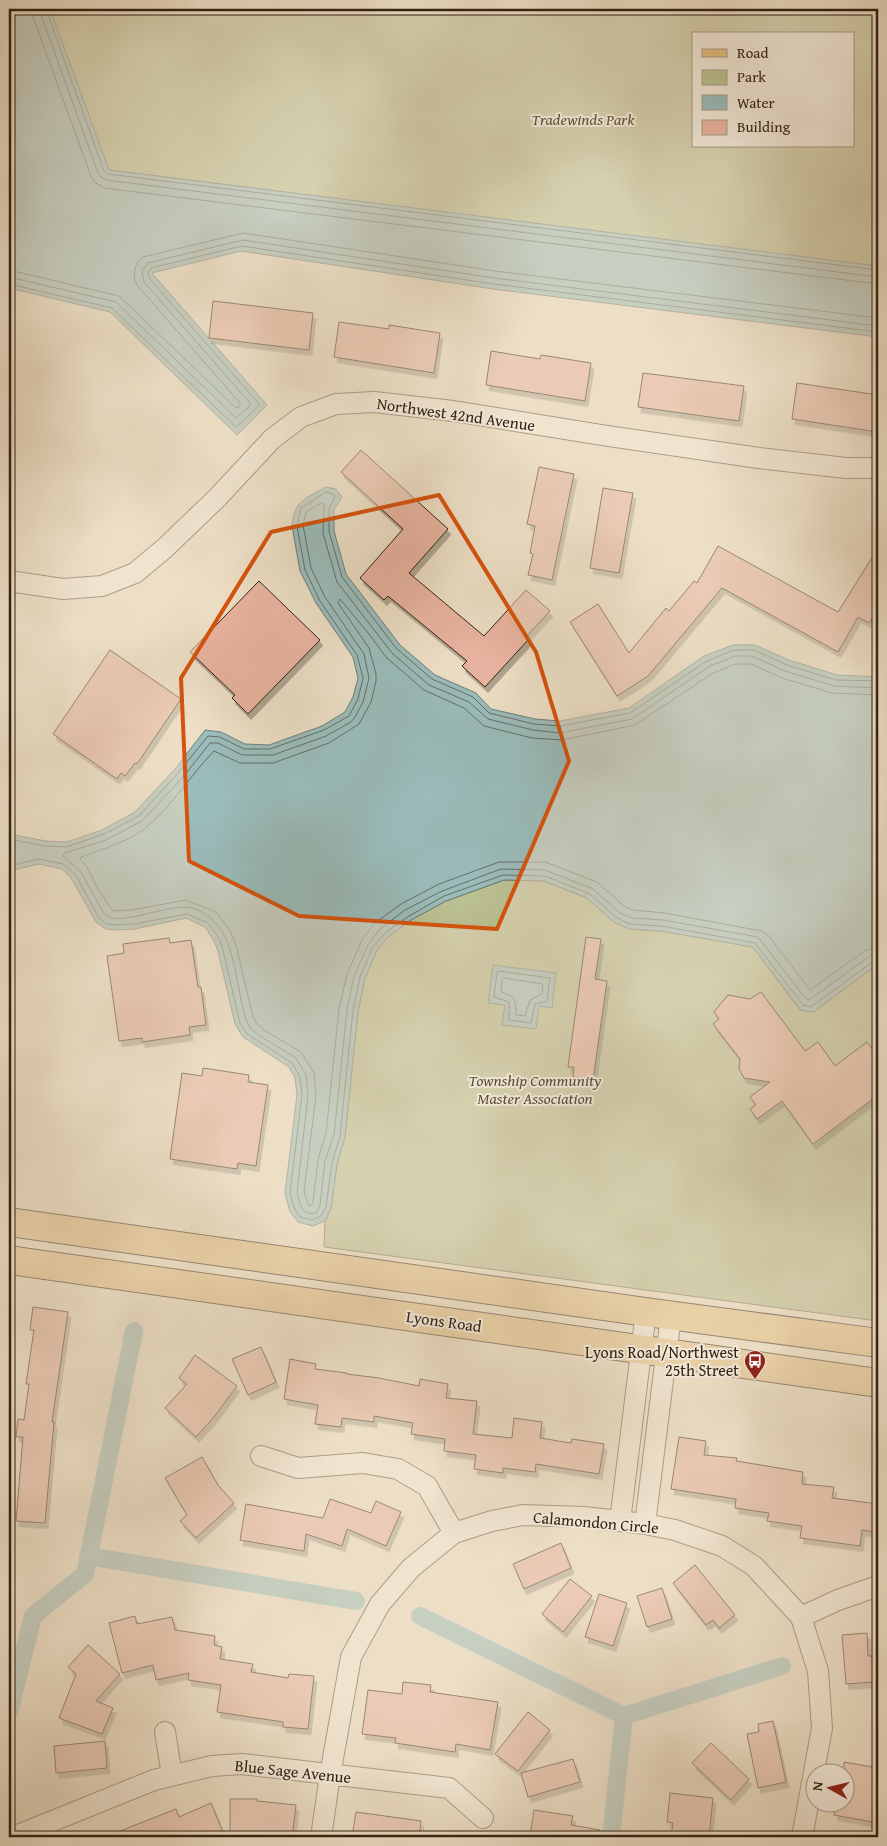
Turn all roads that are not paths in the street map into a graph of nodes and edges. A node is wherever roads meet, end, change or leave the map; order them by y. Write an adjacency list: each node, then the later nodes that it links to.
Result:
1 (878, 468): 2 (street, Northwest 42nd Avenue)
2 (9, 581)
3 (9, 1222): 5 (main road)
4 (9, 1260): 7 (main road, Lyons Road)
5 (659, 1314): 6 (main road); 7 (street)
6 (878, 1343)
7 (654, 1351): 8 (main road, Lyons Road); 10 (street); 11 (street)
8 (878, 1382)
9 (261, 1456): 12 (street)
10 (620, 1521): 11 (street, Calamondon Circle); 12 (street, Calamondon Circle)
11 (645, 1524): 14 (street, Calamondon Circle)
12 (454, 1533): 17 (street, Calamondon Circle)
13 (878, 1586): 14 (street)
14 (801, 1617): 21 (street, Calamondon Circle)
15 (165, 1732): 16 (street)
16 (172, 1775): 17 (street, Blue Sage Avenue); 19 (street, Blue Sage Avenue)
17 (330, 1775): 18 (street, Blue Sage Avenue); 20 (street, Calamondon Circle)
18 (484, 1818)
19 (13, 1837)
20 (321, 1837)
21 (802, 1837)

